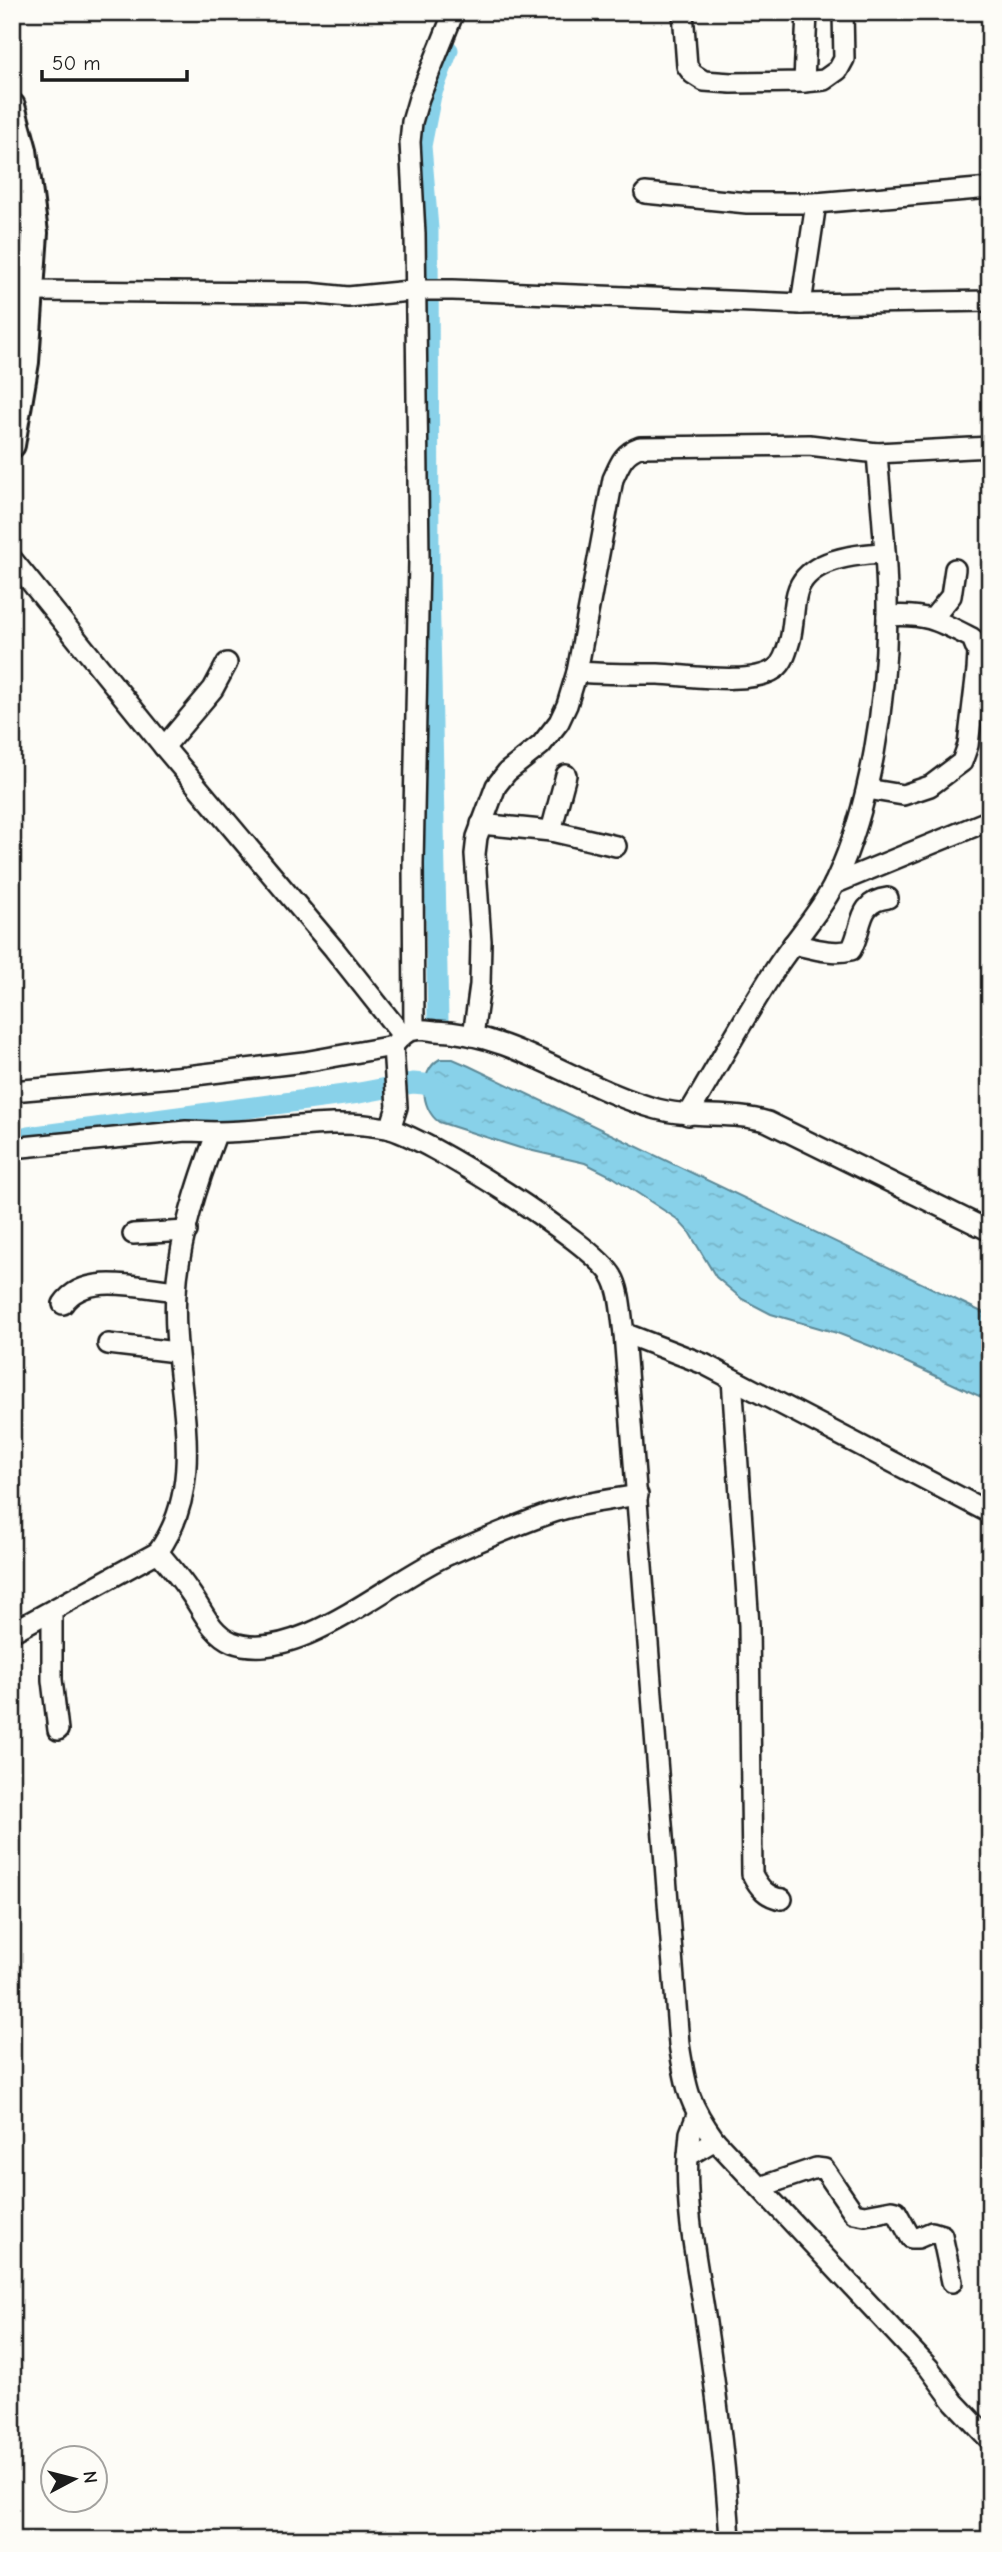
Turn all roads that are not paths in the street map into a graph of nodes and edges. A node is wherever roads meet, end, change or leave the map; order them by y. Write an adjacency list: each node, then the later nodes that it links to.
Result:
1 (454, 12): 10 (street)
2 (683, 12): 5 (street)
3 (807, 12): 5 (street)
4 (843, 12): 5 (street)
5 (804, 82)
6 (12, 106): 11 (main road)
7 (990, 188): 9 (street)
8 (645, 192): 9 (street)
9 (816, 203): 13 (street)
10 (417, 291): 11 (street); 13 (street); 35 (street)
11 (30, 292): 14 (main road)
12 (990, 301): 13 (street)
13 (801, 304)
14 (12, 445)
15 (990, 447): 16 (street)
16 (877, 453): 17 (street); 23 (street)
17 (885, 553): 20 (street); 23 (street)
18 (12, 559): 24 (street)
19 (955, 569): 21 (street)
20 (887, 616): 21 (street); 26 (street)
21 (933, 618): 26 (street)
22 (227, 663): 24 (street)
23 (577, 672): 28 (street)
24 (164, 747): 35 (street)
25 (566, 775): 29 (street)
26 (867, 789): 31 (street)
27 (990, 820): 31 (street)
28 (481, 824): 29 (street); 34 (street)
29 (551, 831): 30 (street)
30 (615, 846)
31 (834, 884): 33 (street)
32 (888, 898): 33 (street)
33 (793, 944): 37 (street)
34 (473, 1036): 35 (street); 37 (street)
35 (401, 1043): 36 (street); 38 (street)
36 (12, 1091)
37 (688, 1115): 42 (street)
38 (390, 1129): 39 (street); 46 (street)
39 (217, 1132): 40 (street); 41 (street)
40 (12, 1148)
41 (187, 1231): 43 (street); 44 (street)
42 (990, 1231)
43 (132, 1234)
44 (176, 1291): 45 (street); 48 (street)
45 (63, 1304)
46 (624, 1332): 49 (street); 50 (street)
47 (108, 1344): 48 (street)
48 (176, 1352): 52 (street)
49 (732, 1379): 51 (street); 56 (street)
50 (638, 1494): 52 (street); 57 (street)
51 (990, 1513)
52 (158, 1552): 53 (street)
53 (52, 1612): 54 (street); 55 (street)
54 (12, 1632)
55 (58, 1730)
56 (782, 1899)
57 (697, 2115): 58 (street); 59 (street)
58 (715, 2140): 59 (street); 60 (street)
59 (688, 2156): 63 (street)
60 (760, 2187): 61 (street); 62 (street)
61 (952, 2283)
62 (990, 2440)
63 (730, 2540)

